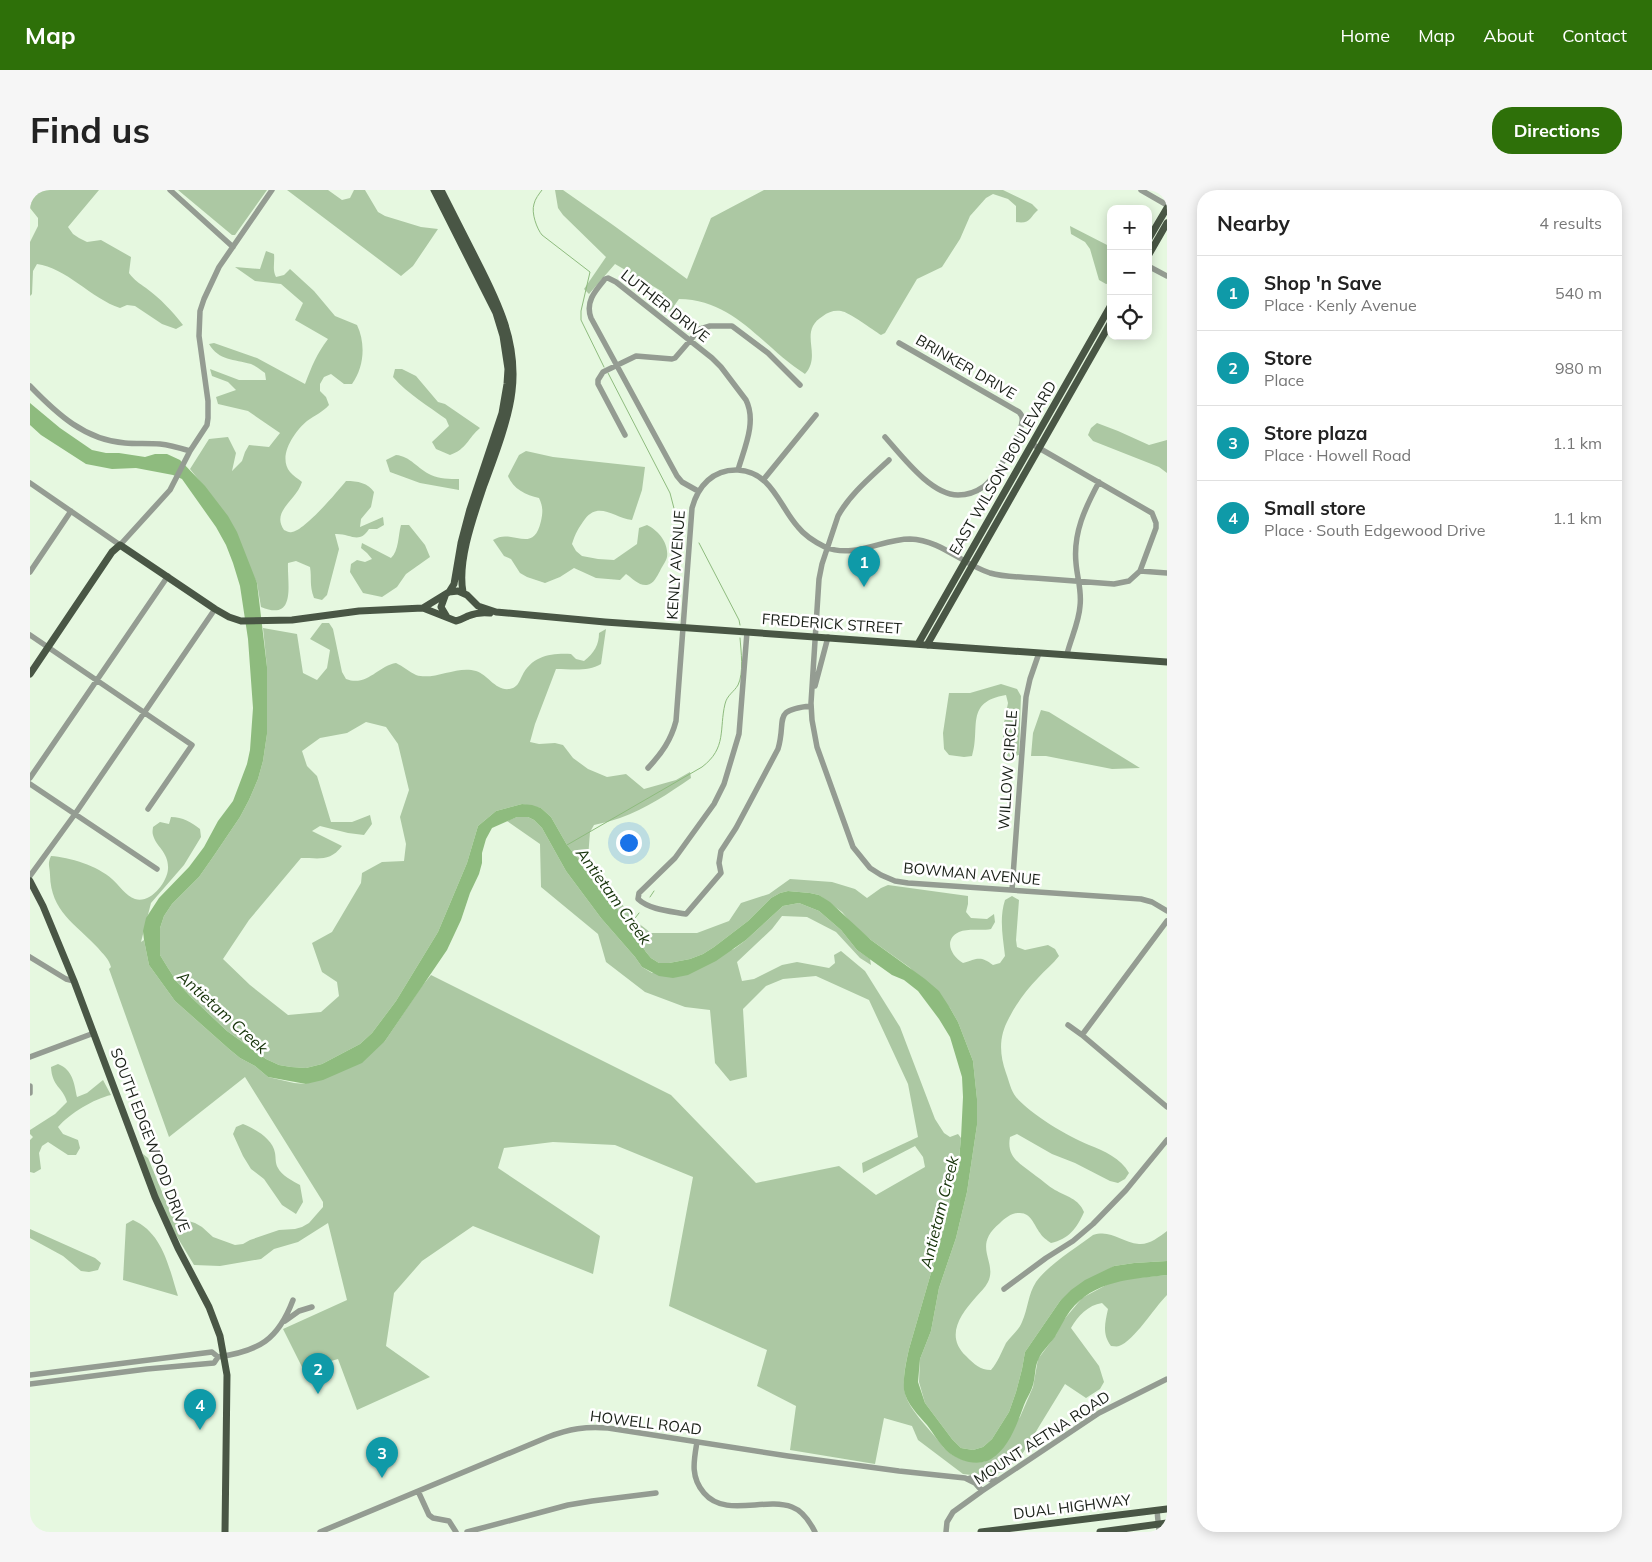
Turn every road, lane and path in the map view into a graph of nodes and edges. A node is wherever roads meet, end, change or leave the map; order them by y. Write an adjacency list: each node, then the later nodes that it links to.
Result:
1 (170, 190): 9 (street)
2 (272, 190): 9 (street)
3 (434, 190): 43 (main road)
4 (441, 190): 42 (main road)
5 (1141, 190): 6 (street)
6 (1167, 206): 8 (main road)
7 (1167, 222): 10 (main road)
8 (1152, 233)
9 (233, 247): 25 (street)
10 (1151, 250)
11 (1152, 268): 12 (street)
12 (1167, 276)
13 (1107, 312): 23 (main road, EAST WILSON BOULEVARD)
14 (1107, 329): 24 (main road, EAST WILSON BOULEVARD)
15 (689, 340): 17 (street); 17 (street, LUTHER DRIVE); 18 (street); 27 (street, LUTHER DRIVE)
16 (899, 343): 22 (street, BRINKER DRIVE)
17 (616, 365): 21 (street); 31 (street, LUTHER DRIVE)
18 (800, 385)
19 (30, 386): 25 (street)
20 (816, 414): 28 (street)
21 (625, 435)
22 (885, 437)
23 (1032, 444): 24 (street); 35 (main road, EAST WILSON BOULEVARD)
24 (1039, 448): 29 (street); 36 (main road, EAST WILSON BOULEVARD)
25 (189, 453): 33 (street)
26 (889, 460): 34 (street, BOWMAN AVENUE)
27 (738, 470): 28 (street); 31 (street, KENLY AVENUE)
28 (764, 480): 34 (street)
29 (1099, 482): 37 (street); 41 (street)
30 (30, 483): 32 (street)
31 (698, 491): 52 (street, KENLY AVENUE)
32 (71, 511): 33 (street); 38 (street)
33 (120, 545): 40 (main road); 59 (main road)
34 (827, 548): 35 (street); 55 (street, BOWMAN AVENUE)
35 (965, 561): 36 (street); 44 (main road, EAST WILSON BOULEVARD)
36 (972, 566): 41 (street); 51 (main road, EAST WILSON BOULEVARD)
37 (1140, 571): 39 (street); 41 (street)
38 (30, 572)
39 (1167, 573)
40 (168, 576): 47 (main road); 64 (street)
41 (1079, 582): 61 (street)
42 (463, 592): 43 (main road); 45 (main road)
43 (447, 594): 46 (main road); 49 (main road)
44 (946, 595): 51 (main road); 57 (main road, EAST WILSON BOULEVARD)
45 (470, 599): 48 (main road, FREDERICK STREET); 50 (main road)
46 (423, 608): 47 (main road); 49 (main road)
47 (215, 609): 66 (street)
48 (496, 612): 50 (main road, FREDERICK STREET); 52 (main road, FREDERICK STREET)
49 (447, 617): 50 (main road)
50 (465, 617)
51 (940, 623): 58 (main road, EAST WILSON BOULEVARD)
52 (684, 628): 53 (main road, FREDERICK STREET); 67 (street, KENLY AVENUE)
53 (747, 632): 55 (main road, FREDERICK STREET); 65 (street)
54 (30, 635): 59 (street)
55 (816, 636): 56 (main road, FREDERICK STREET); 65 (street, BOWMAN AVENUE)
56 (828, 637): 57 (main road, FREDERICK STREET); 65 (street)
57 (918, 644): 58 (main road, FREDERICK STREET)
58 (927, 645): 60 (main road, FREDERICK STREET)
59 (48, 647): 63 (main road); 64 (street)
60 (1039, 653): 61 (main road, FREDERICK STREET); 75 (street, WILLOW CIRCLE)
61 (1066, 654): 62 (main road, FREDERICK STREET)
62 (1167, 662)
63 (30, 674)
64 (96, 681): 66 (street); 68 (street)
65 (811, 704): 75 (street, BOWMAN AVENUE)
66 (144, 713): 70 (street); 71 (street)
67 (648, 768)
68 (30, 778)
69 (30, 784): 71 (street)
70 (148, 809)
71 (75, 814): 72 (street); 73 (street)
72 (157, 869)
73 (30, 876)
74 (30, 881): 79 (main road, SOUTH EDGEWOOD DRIVE)
75 (1012, 890): 76 (street, BOWMAN AVENUE)
76 (1167, 910)
77 (1167, 921): 82 (street)
78 (30, 957): 79 (street)
79 (74, 981): 81 (main road, SOUTH EDGEWOOD DRIVE)
80 (1068, 1025): 82 (street)
81 (94, 1034): 83 (street); 92 (main road, SOUTH EDGEWOOD DRIVE)
82 (1082, 1035): 86 (street)
83 (30, 1057)
84 (30, 1086): 85 (street)
85 (30, 1093)
86 (1167, 1107)
87 (1167, 1140): 88 (street)
88 (1004, 1288)
89 (293, 1300): 91 (street)
90 (312, 1306): 91 (street)
91 (284, 1323): 92 (street)
92 (221, 1357): 93 (street); 96 (street); 108 (main road, SOUTH EDGEWOOD DRIVE)
93 (40, 1374): 94 (street); 96 (street)
94 (30, 1376)
95 (1167, 1380): 100 (street, MOUNT AETNA ROAD)
96 (41, 1382): 97 (street)
97 (30, 1384)
98 (697, 1442): 99 (street, HOWELL ROAD); 102 (street, HOWELL ROAD); 112 (street)
99 (965, 1478): 100 (street, HOWELL ROAD); 101 (street)
100 (998, 1480): 101 (street, MOUNT AETNA ROAD)
101 (982, 1491): 113 (street, MOUNT AETNA ROAD)
102 (418, 1492): 109 (street, HOWELL ROAD); 110 (street)
103 (656, 1493): 111 (street)
104 (1167, 1509): 105 (main road, DUAL HIGHWAY)
105 (1157, 1510): 107 (street); 114 (main road, DUAL HIGHWAY)
106 (1167, 1524): 107 (main road, DUAL HIGHWAY)
107 (1159, 1528): 115 (main road, DUAL HIGHWAY)
108 (225, 1532)
109 (320, 1532)
110 (456, 1532)
111 (467, 1532)
112 (815, 1532)
113 (946, 1532)
114 (981, 1532)
115 (1100, 1532)

